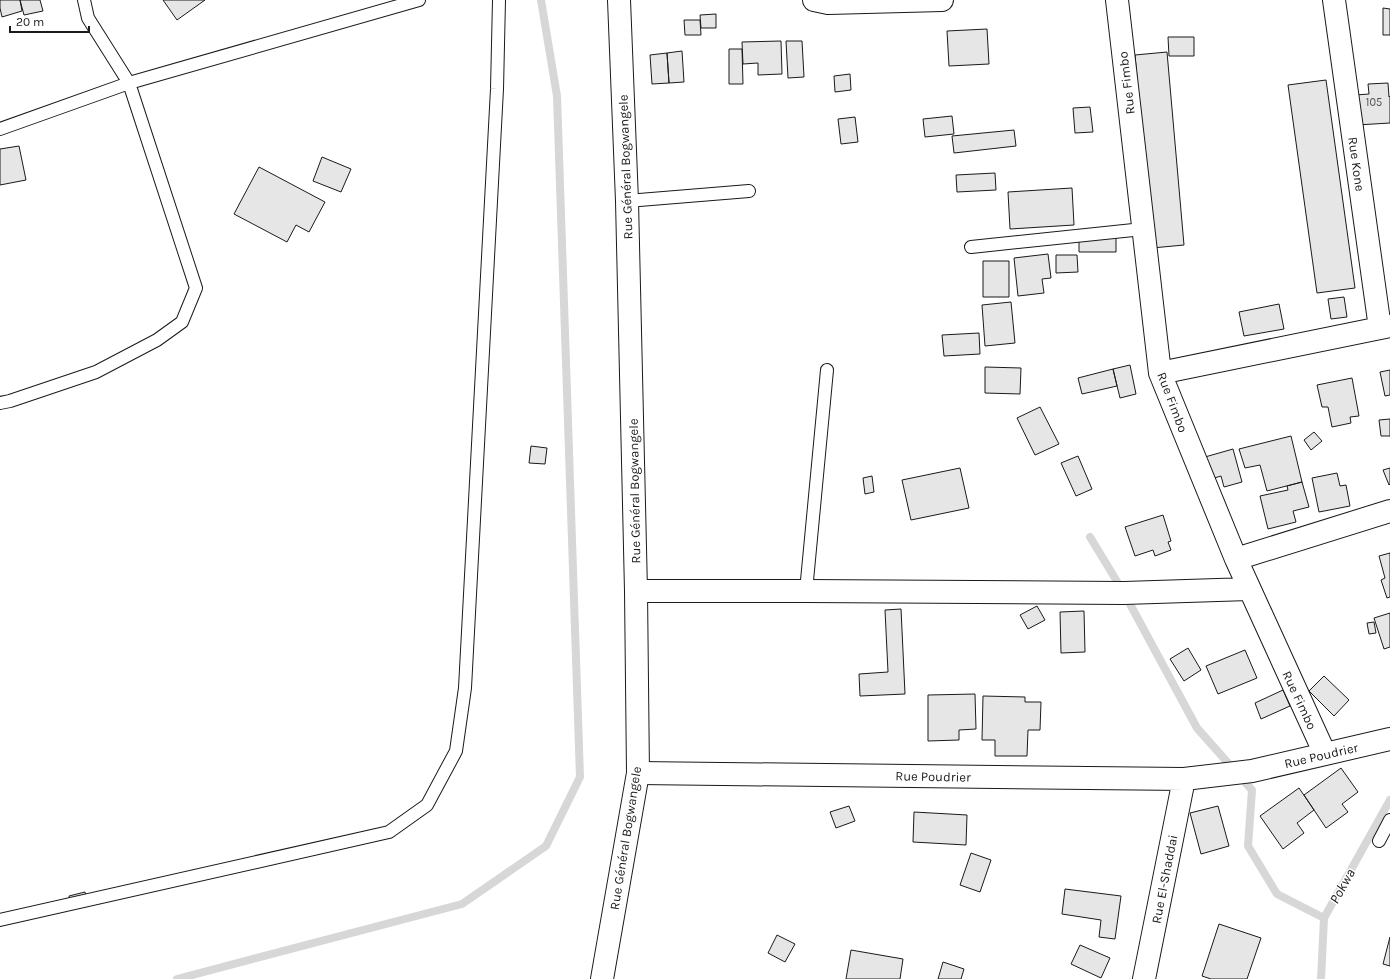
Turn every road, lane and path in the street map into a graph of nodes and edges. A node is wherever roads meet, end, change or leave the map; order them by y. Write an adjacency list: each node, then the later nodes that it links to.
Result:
1 (84, 0): 9 (lane)
2 (419, 0): 9 (lane)
3 (499, 0): 30 (lane)
4 (619, 0): 12 (street, Rue Général Bogwangele)
5 (814, 0): 6 (street)
6 (942, 0)
7 (1117, 0): 13 (street, Rue Fimbo)
8 (1334, 0): 15 (street, Rue Kone)
9 (129, 83): 10 (lane); 18 (lane)
10 (0, 129)
11 (749, 191): 12 (lane)
12 (627, 201): 22 (street, Rue Général Bogwangele)
13 (1143, 229): 14 (lane); 17 (street, Rue Fimbo)
14 (971, 248)
15 (1385, 327): 17 (street)
16 (827, 370): 23 (lane)
17 (1160, 373): 20 (street, Rue Fimbo)
18 (0, 403)
19 (1390, 511): 20 (street)
20 (1236, 559): 21 (street, Rue Fimbo)
21 (1249, 589): 23 (street); 25 (street, Rue Fimbo)
22 (636, 591): 23 (street); 26 (street, Rue Général Bogwangele)
23 (806, 591)
24 (1390, 739): 25 (street, Rue Poudrier)
25 (1325, 754): 27 (street, Rue Poudrier)
26 (638, 773): 27 (street, Rue Poudrier); 32 (street, Rue Général Bogwangele)
27 (1184, 780): 31 (street, Rue El-Shaddai)
28 (1390, 820): 29 (lane)
29 (1379, 841)
30 (0, 920)
31 (1147, 978)
32 (602, 979)

